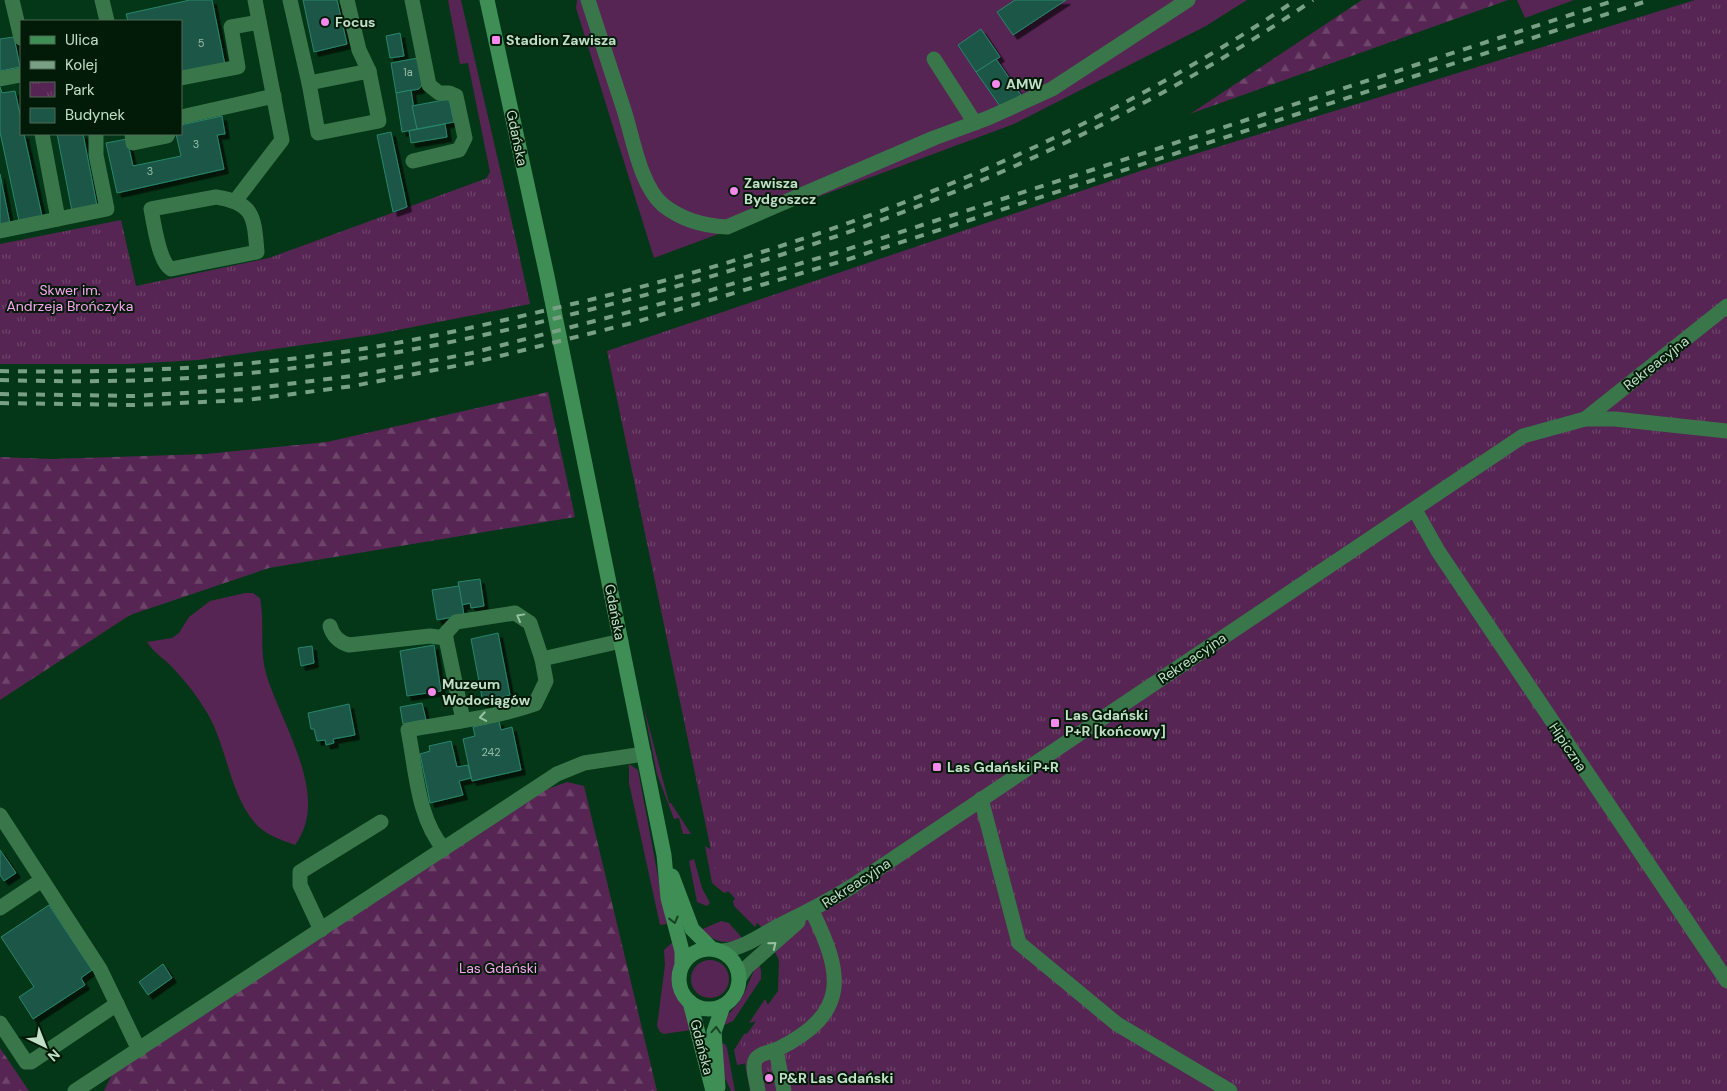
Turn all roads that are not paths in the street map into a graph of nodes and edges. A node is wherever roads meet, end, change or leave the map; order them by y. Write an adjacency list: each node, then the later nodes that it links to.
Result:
1 (12, 0): 12 (street)
2 (102, 0): 10 (street)
3 (255, 0): 11 (street)
4 (290, 0): 18 (street)
5 (347, 0): 14 (street)
6 (412, 0): 26 (street)
7 (488, 0): 36 (main road, Gdańska)
8 (588, 0): 21 (street)
9 (1188, 0): 21 (street)
10 (107, 20)
11 (259, 22): 16 (street); 19 (street)
12 (20, 34)
13 (934, 59): 21 (street)
14 (369, 72): 18 (street); 18 (street)
15 (20, 75): 17 (street)
16 (182, 78)
17 (0, 79)
18 (309, 83)
19 (274, 96): 20 (street); 27 (street)
20 (182, 118)
21 (974, 123)
22 (42, 135): 28 (street)
23 (96, 135): 28 (street)
24 (132, 135): 25 (street)
25 (168, 135)
26 (413, 161)
27 (236, 200): 27 (street)
28 (58, 219): 29 (street)
29 (0, 231)
30 (1727, 306): 31 (street, Rekreacyjna)
31 (1585, 419): 32 (street, Rekreacyjna); 33 (street, Rekreacyjna)
32 (1727, 431)
33 (1414, 510): 40 (street, Rekreacyjna); 52 (street, Hipiczna)
34 (330, 626): 35 (street)
35 (446, 638): 37 (street, one-way to 35); 38 (street)
36 (621, 641): 37 (street); 39 (main road, Gdańska)
37 (542, 659): 38 (street, one-way to 38)
38 (463, 720): 43 (street)
39 (644, 754): 43 (street); 44 (main road, Gdańska)
40 (981, 798): 47 (street, Rekreacyjna); 64 (street)
41 (0, 814): 45 (street)
42 (382, 822): 48 (street)
43 (444, 849): 48 (street)
44 (664, 855): 49 (main road, Gdańska); 50 (main road, Gdańska, one-way to 50)
45 (42, 880): 46 (street); 54 (street)
46 (0, 908)
47 (810, 912): 49 (street, Rekreacyjna); 51 (street, Rekreacyjna, one-way to 47); 58 (street)
48 (321, 930): 57 (street)
49 (717, 950): 50 (main road); 51 (main road)
50 (682, 964): 53 (main road)
51 (740, 977): 55 (main road)
52 (1727, 982)
53 (690, 1002): 55 (main road); 60 (main road, Gdańska)
54 (117, 1004): 56 (street); 57 (street)
55 (723, 1006): 61 (main road, Gdańska, one-way to 55)
56 (0, 1023)
57 (139, 1050): 59 (street)
58 (776, 1050): 62 (street); 63 (street)
59 (75, 1091)
60 (713, 1091)
61 (719, 1091)
62 (758, 1091)
63 (784, 1091)
64 (1230, 1091)

